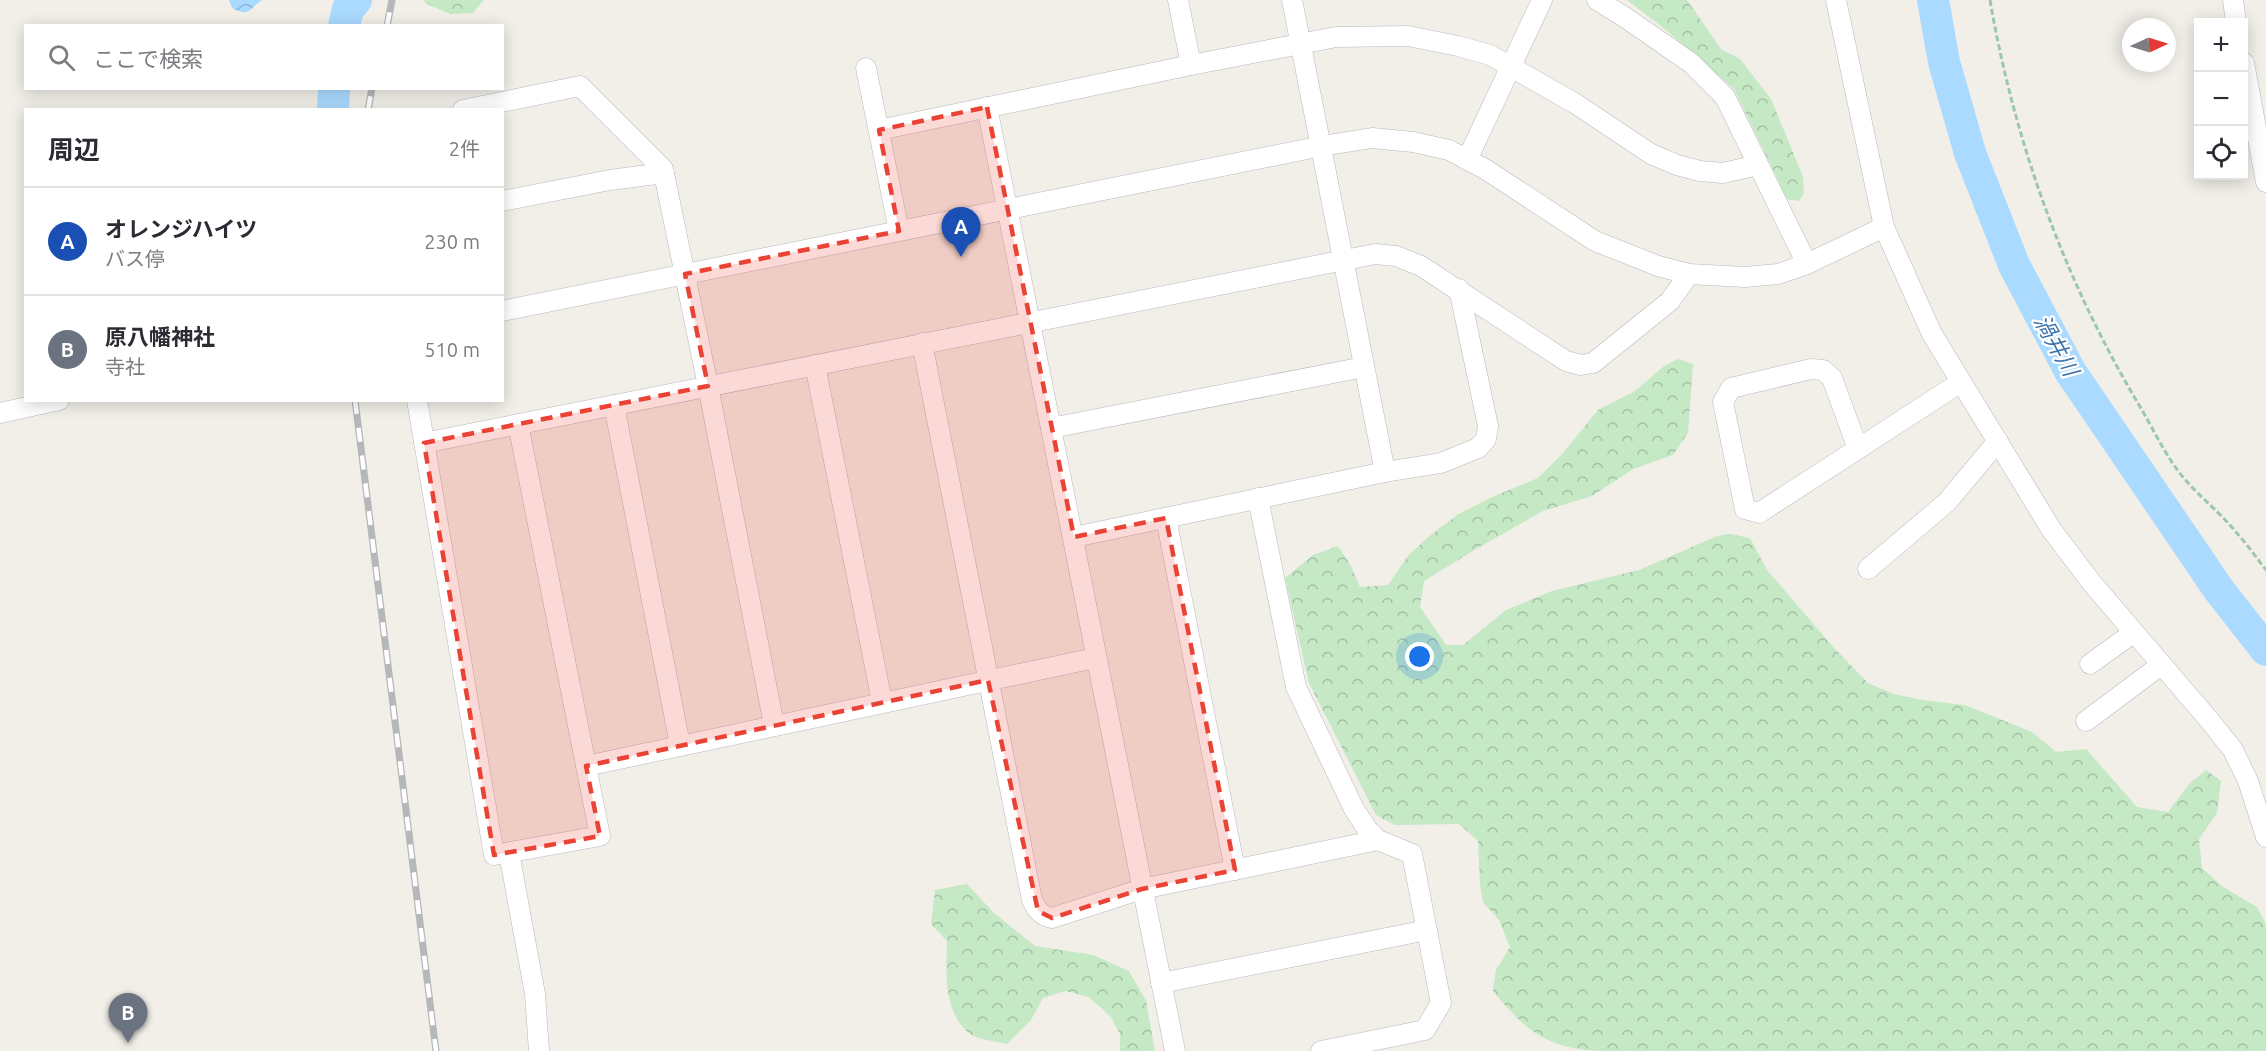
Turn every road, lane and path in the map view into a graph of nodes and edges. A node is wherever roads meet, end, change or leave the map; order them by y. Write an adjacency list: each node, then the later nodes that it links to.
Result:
1 (1178, 0): 10 (street)
2 (1292, 0): 9 (street)
3 (1542, 0): 11 (street)
4 (1597, 0): 20 (street)
5 (1836, 0): 25 (street)
6 (1990, 0): 53 (path)
7 (2233, 0): 8 (street)
8 (2235, 18)
9 (1301, 44): 10 (street); 11 (street); 18 (street)
10 (1191, 65): 15 (street)
11 (1512, 67): 19 (street); 20 (street)
12 (866, 68): 17 (street)
13 (2248, 72): 14 (street)
14 (2258, 98): 22 (street)
15 (987, 107): 17 (street); 24 (street)
16 (473, 108): 21 (street)
17 (879, 130): 26 (street)
18 (1322, 146): 19 (street); 24 (street); 27 (street)
19 (1467, 160): 30 (street)
20 (1758, 165): 28 (street)
21 (664, 173): 23 (street); 29 (street)
22 (2266, 182)
23 (504, 201)
24 (1006, 210): 26 (street); 33 (street)
25 (1884, 227): 28 (street); 37 (street)
26 (899, 231): 29 (street)
27 (1342, 259): 31 (street); 33 (street); 36 (street)
28 (1807, 264): 30 (street)
29 (685, 274): 32 (street); 38 (street)
30 (1689, 274): 31 (street)
31 (1459, 289): 48 (street)
32 (504, 311)
33 (1029, 322): 34 (street); 44 (street)
34 (922, 343): 35 (street); 58 (street)
35 (815, 365): 38 (street); 59 (street)
36 (1364, 367): 44 (street); 48 (street)
37 (1961, 381): 45 (street); 47 (street)
38 (708, 386): 41 (street); 61 (street)
39 (49, 402): 42 (street)
40 (417, 402): 46 (street)
41 (614, 405): 43 (street); 62 (street)
42 (0, 412)
43 (518, 424): 46 (street); 63 (street)
44 (1051, 428): 51 (street)
45 (1998, 441): 52 (street); 54 (street)
46 (424, 443): 66 (street)
47 (1858, 449): 47 (street)
48 (1385, 472): 49 (street)
49 (1258, 498): 50 (street); 65 (street)
50 (1166, 518): 51 (street); 67 (street)
51 (1074, 537): 55 (street)
52 (1868, 569)
53 (2266, 570)
54 (2133, 633): 56 (street); 57 (street)
55 (1095, 658): 58 (street); 68 (street)
56 (2090, 664)
57 (2161, 665): 60 (street); 64 (street)
58 (988, 680): 59 (street); 68 (street)
59 (882, 702): 61 (street)
60 (2086, 721)
61 (774, 725): 62 (street)
62 (680, 745): 63 (street)
63 (586, 765): 66 (street)
64 (2266, 837)
65 (1378, 840): 67 (street); 69 (street)
66 (510, 852): 71 (street)
67 (1235, 870): 68 (street)
68 (1142, 889): 70 (street)
69 (1427, 930): 70 (street); 73 (street)
70 (1161, 983): 72 (street)
71 (539, 1051)
72 (1175, 1051)
73 (1321, 1051)

